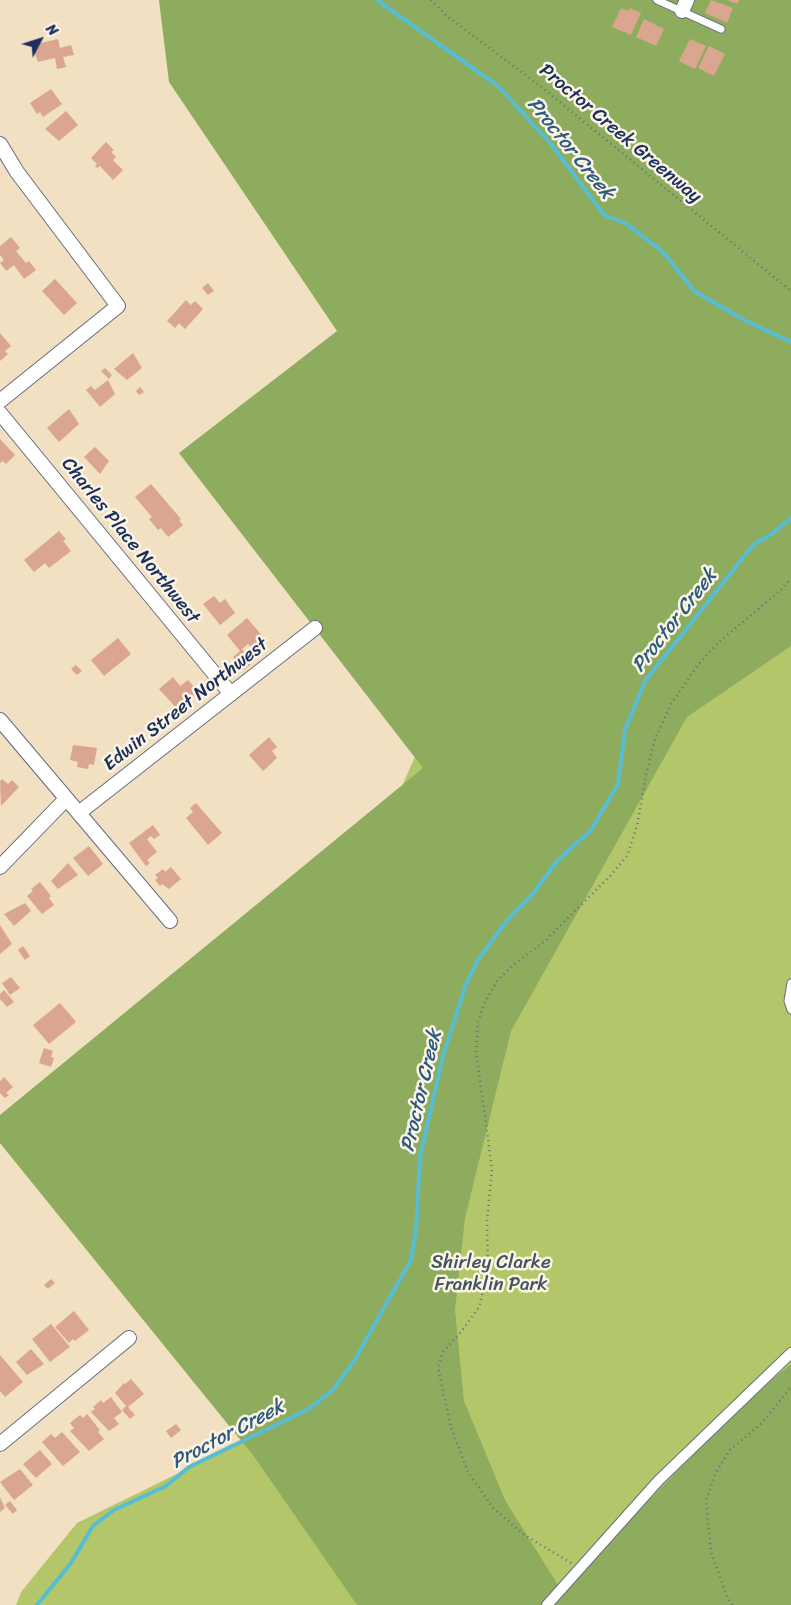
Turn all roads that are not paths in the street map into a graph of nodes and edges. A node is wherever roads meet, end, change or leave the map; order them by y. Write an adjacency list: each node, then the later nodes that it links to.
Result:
1 (657, 0): 2 (lane)
2 (684, 5): 3 (lane)
3 (721, 29)
4 (0, 144): 5 (street)
5 (0, 401)
6 (0, 412): 8 (street, Charles Place Northwest)
7 (315, 628): 8 (street, Edwin Street Northwest)
8 (231, 694): 11 (street, Edwin Street Northwest)
9 (0, 720): 10 (street)
10 (66, 798): 11 (street); 12 (street)
11 (80, 812): 13 (street)
12 (0, 867)
13 (170, 921)
14 (791, 983): 15 (lane)
15 (791, 1010)
16 (129, 1338): 18 (street)
17 (791, 1353): 19 (street)
18 (0, 1444)
19 (547, 1605)

